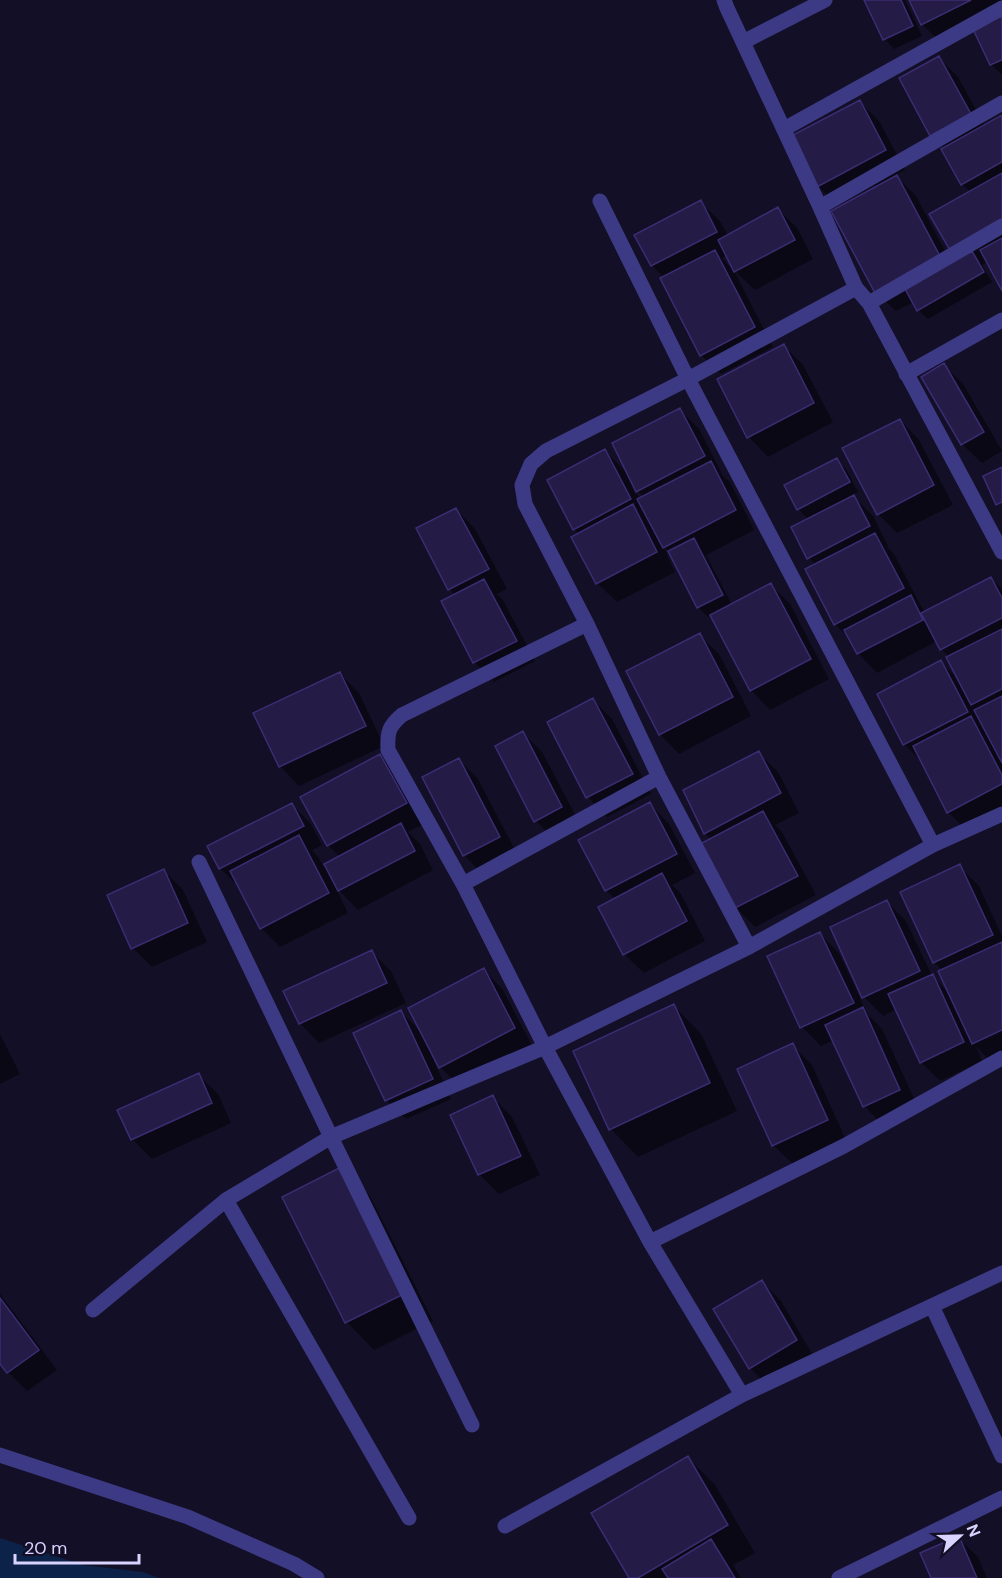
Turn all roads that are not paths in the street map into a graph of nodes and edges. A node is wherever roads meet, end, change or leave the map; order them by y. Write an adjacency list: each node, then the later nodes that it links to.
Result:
1 (724, 0): 4 (street)
2 (825, 0): 4 (street)
3 (1002, 8): 6 (street)
4 (743, 42): 6 (street)
5 (1002, 104): 8 (street)
6 (784, 129): 8 (street)
7 (600, 201): 14 (street)
8 (820, 207): 10 (street)
9 (1002, 226): 11 (street)
10 (856, 288): 11 (street); 14 (street)
11 (869, 303): 13 (street)
12 (1002, 320): 13 (street)
13 (906, 374): 15 (street)
14 (688, 378): 16 (street); 19 (street)
15 (1002, 552)
16 (587, 624): 17 (street); 21 (street)
17 (658, 777): 21 (street); 22 (street)
18 (1002, 814): 19 (street)
19 (933, 845): 22 (street)
20 (199, 862): 25 (street)
21 (463, 884): 23 (street)
22 (749, 947): 23 (street)
23 (545, 1047): 25 (street); 27 (street)
24 (1002, 1058): 27 (street)
25 (331, 1137): 26 (street); 32 (street)
26 (226, 1200): 30 (street); 36 (street)
27 (650, 1242): 31 (street)
28 (1002, 1273): 29 (street)
29 (932, 1306): 31 (street); 34 (street)
30 (93, 1310)
31 (742, 1395): 37 (street)
32 (472, 1425)
33 (0, 1455): 38 (street)
34 (1002, 1456)
35 (1002, 1498): 39 (street)
36 (409, 1518)
37 (505, 1526)
38 (316, 1578)
39 (839, 1578)

